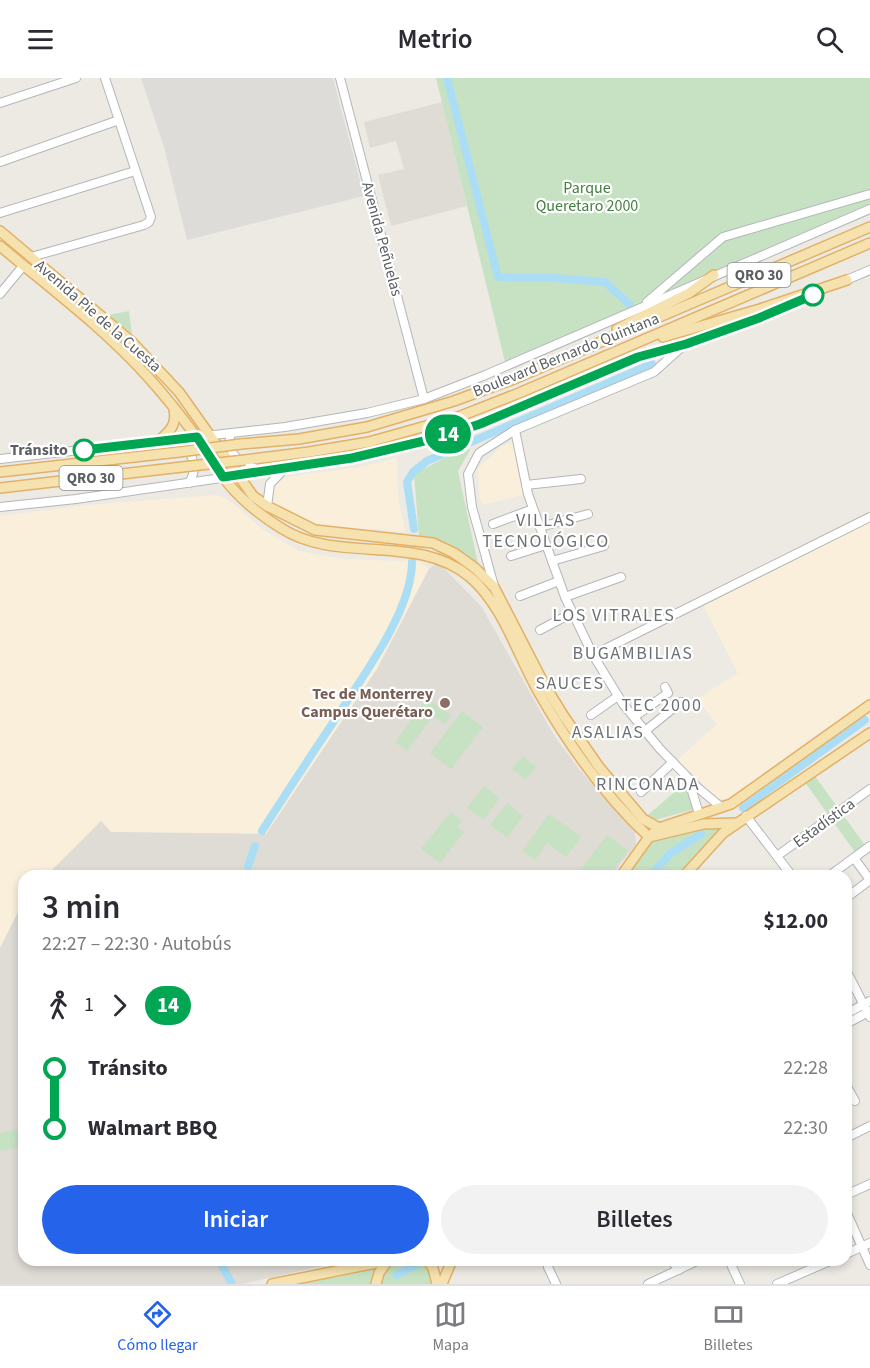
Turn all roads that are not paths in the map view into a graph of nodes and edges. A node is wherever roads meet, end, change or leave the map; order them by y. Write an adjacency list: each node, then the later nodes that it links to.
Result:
1 (76, 78): 4 (street)
2 (105, 78): 5 (street)
3 (340, 78): 25 (street, Avenida Peñuelas)
4 (0, 103)
5 (119, 120): 6 (street); 7 (street)
6 (0, 162)
7 (135, 171): 10 (street); 15 (street)
8 (870, 194): 21 (street)
9 (870, 209): 18 (street)
10 (0, 213)
11 (870, 227): 21 (main road, Boulevard Bernardo Quintana / QRO 30)
12 (0, 231): 15 (main road, Avenida Pie de la Cuesta)
13 (870, 243): 23 (main road, Boulevard Bernardo Quintana / QRO 30)
14 (0, 246): 16 (main road, Avenida Pie de la Cuesta)
15 (31, 257): 29 (main road, Avenida Pie de la Cuesta)
16 (24, 266): 20 (street); 26 (main road, Avenida Pie de la Cuesta)
17 (870, 270): 19 (street)
18 (714, 276): 21 (main road)
19 (847, 280): 23 (main road); 24 (street)
20 (0, 294)
21 (642, 314): 22 (main road, Boulevard Bernardo Quintana)
22 (629, 322): 25 (street); 35 (main road, Boulevard Bernardo Quintana / QRO 30, bridge)
23 (657, 337): 42 (main road, Boulevard Bernardo Quintana / QRO 30, bridge)
24 (686, 344): 27 (street); 34 (street)
25 (424, 399): 28 (street)
26 (174, 409): 30 (main road, Avenida Pie de la Cuesta); 32 (main road)
27 (515, 430): 41 (street); 57 (street)
28 (231, 433): 29 (street); 36 (street)
29 (211, 436): 30 (street); 37 (main road, Avenida Pie de la Cuesta)
30 (197, 437): 31 (street); 38 (main road, Avenida Pie de la Cuesta)
31 (176, 438): 32 (street); 40 (street)
32 (160, 440): 33 (street)
33 (0, 459)
34 (284, 469): 36 (street); 44 (street)
35 (0, 472)
36 (266, 472): 37 (street)
37 (238, 475): 38 (street); 43 (main road, Avenida Pie de la Cuesta)
38 (223, 477): 40 (street); 43 (main road, Avenida Pie de la Cuesta)
39 (581, 479): 41 (street)
40 (189, 483): 45 (street)
41 (526, 485): 46 (street)
42 (0, 488)
43 (249, 499): 44 (main road); 80 (main road)
44 (267, 506): 57 (main road)
45 (0, 507)
46 (534, 509): 49 (street); 50 (street)
47 (588, 514): 50 (street)
48 (870, 517): 62 (street)
49 (493, 524)
50 (540, 527): 51 (street)
51 (546, 545): 53 (street); 54 (street)
52 (604, 546): 54 (street)
53 (512, 556)
54 (552, 561): 56 (street)
55 (621, 577): 59 (street)
56 (559, 581): 58 (street); 59 (street)
57 (494, 587): 79 (main road)
58 (520, 596)
59 (565, 597): 60 (street)
60 (572, 613): 61 (street); 62 (street)
61 (540, 630)
62 (593, 655): 64 (street)
63 (665, 687): 68 (street)
64 (618, 696): 67 (street); 68 (street)
65 (681, 702): 69 (street)
66 (869, 709): 75 (main road)
67 (591, 715)
68 (634, 717): 69 (street)
69 (645, 731): 71 (street)
70 (870, 733): 77 (main road)
71 (673, 762): 72 (street); 74 (street)
72 (689, 779): 75 (street); 76 (street)
73 (870, 789): 82 (street, Estadística)
74 (641, 792)
75 (721, 807): 76 (main road)
76 (699, 814): 79 (main road)
77 (746, 816): 78 (main road); 82 (street)
78 (736, 824): 80 (main road); 85 (main road)
79 (659, 828): 80 (main road)
80 (649, 837): 84 (main road)
81 (870, 846): 83 (street)
82 (777, 856): 86 (street)
83 (854, 858): 87 (street); 88 (street)
84 (625, 870)
85 (689, 870)
86 (788, 870)
87 (837, 870)
88 (870, 880): 89 (street)
89 (852, 894)
90 (852, 979): 91 (street)
91 (867, 1003): 92 (street); 93 (street)
92 (852, 1011)
93 (869, 1014): 94 (street)
94 (852, 1021)
95 (852, 1096): 96 (street)
96 (855, 1101)
97 (870, 1126): 98 (street)
98 (852, 1135)
99 (870, 1184): 100 (street)
100 (852, 1192)
101 (852, 1221): 102 (street)
102 (866, 1245): 103 (street); 104 (street)
103 (852, 1251)
104 (870, 1265)
105 (362, 1266): 115 (main road)
106 (384, 1266): 116 (main road)
107 (432, 1266): 117 (main road)
108 (450, 1266): 118 (main road)
109 (676, 1266): 114 (street)
110 (686, 1266): 114 (street)
111 (732, 1266): 121 (street)
112 (818, 1266): 122 (street)
113 (548, 1267): 119 (street)
114 (679, 1269): 120 (street)
115 (272, 1284)
116 (376, 1284)
117 (437, 1284)
118 (442, 1284)
119 (552, 1284)
120 (648, 1284)
121 (740, 1284)
122 (777, 1284)

